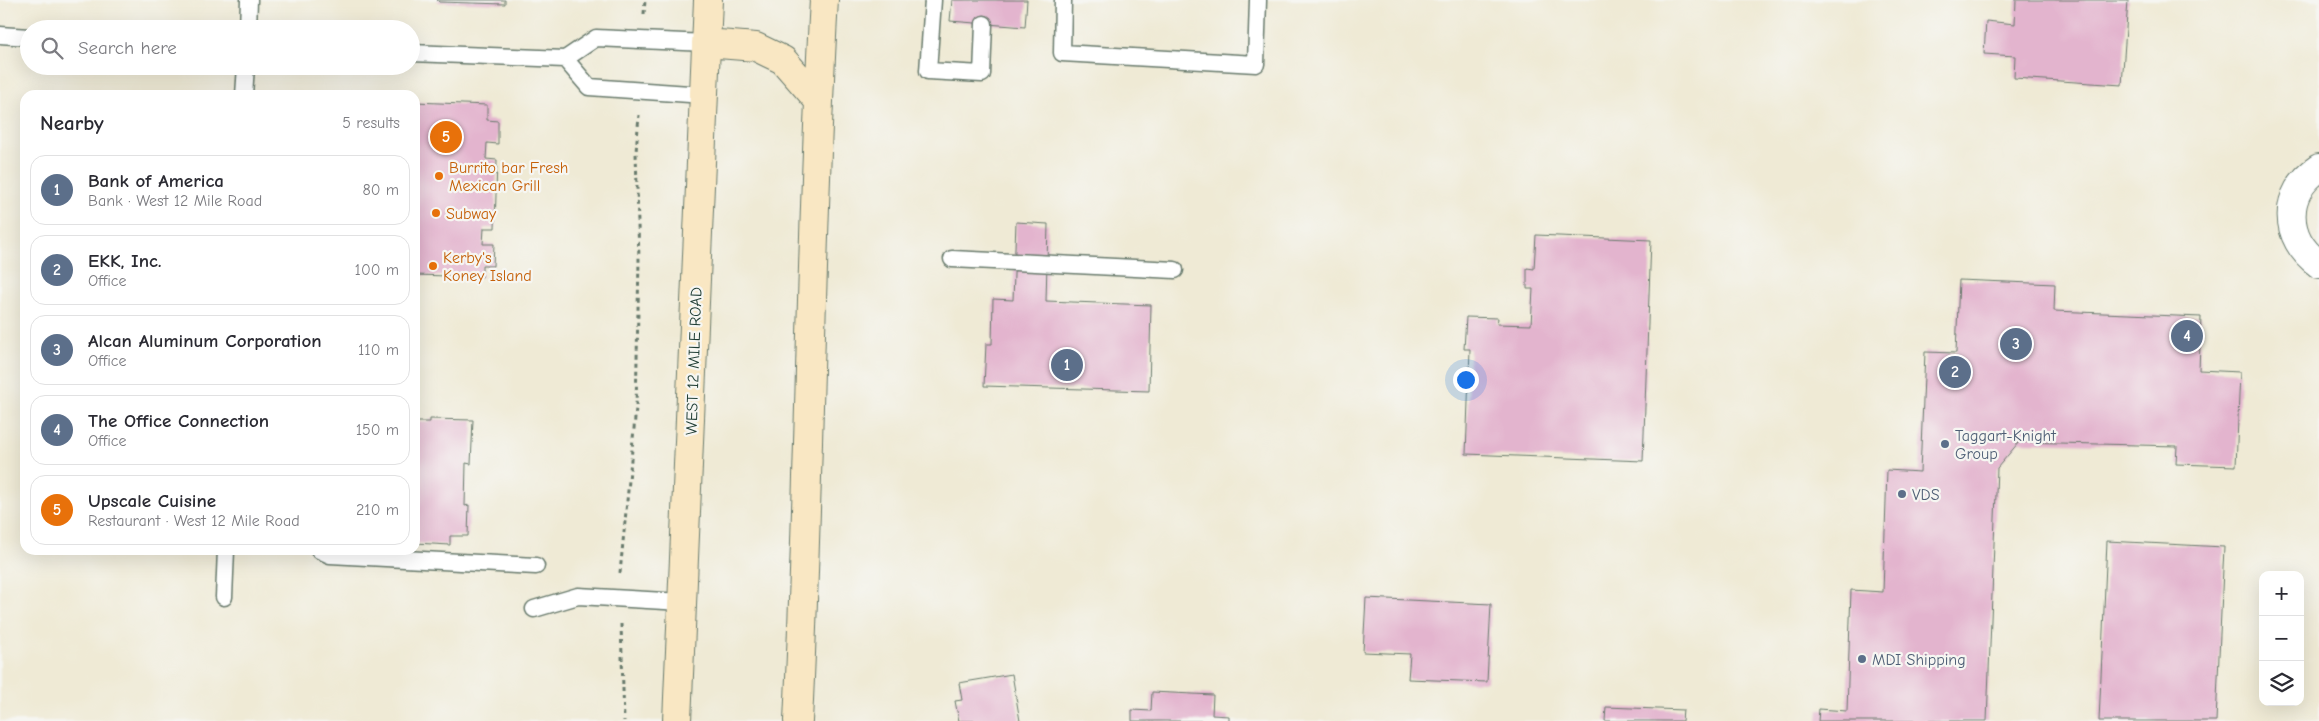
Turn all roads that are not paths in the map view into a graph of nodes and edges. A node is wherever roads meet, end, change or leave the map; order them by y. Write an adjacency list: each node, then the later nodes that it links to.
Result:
1 (249, 0): 7 (lane)
2 (708, 0): 11 (main road, WEST 12 MILE ROAD)
3 (824, 0): 17 (main road)
4 (933, 0): 8 (lane)
5 (1063, 0): 6 (lane)
6 (1258, 0)
7 (248, 20)
8 (984, 24)
9 (0, 35): 10 (lane)
10 (20, 36)
11 (706, 43): 13 (lane); 16 (main road, WEST 12 MILE ROAD); 17 (main road)
12 (420, 53): 13 (lane)
13 (565, 59): 16 (lane)
14 (245, 75): 15 (lane)
15 (244, 90)
16 (704, 95): 26 (main road, WEST 12 MILE ROAD)
17 (818, 100): 29 (main road)
18 (2319, 168): 20 (street)
19 (952, 259): 21 (lane)
20 (2319, 264)
21 (1175, 270)
22 (226, 555): 25 (lane)
23 (330, 555): 24 (lane)
24 (536, 566)
25 (224, 597)
26 (682, 602): 27 (lane); 28 (main road, WEST 12 MILE ROAD)
27 (534, 609)
28 (677, 721)
29 (798, 721)

